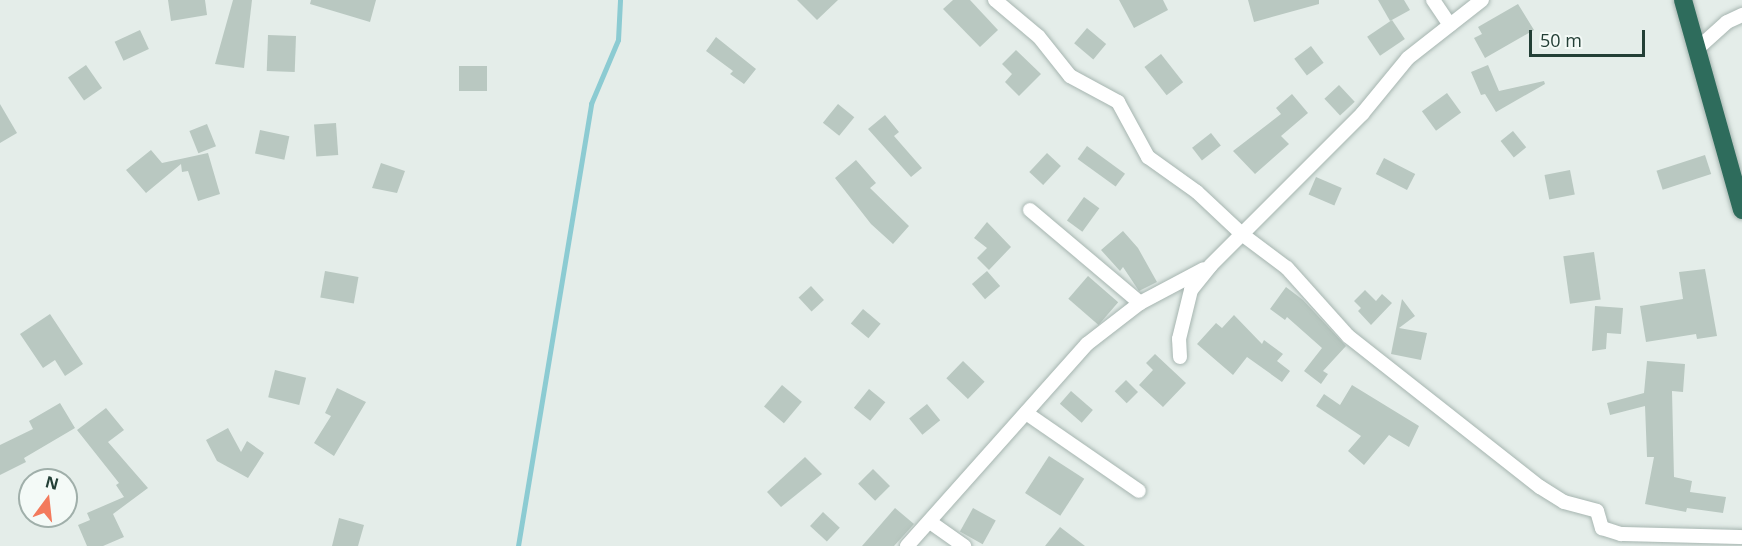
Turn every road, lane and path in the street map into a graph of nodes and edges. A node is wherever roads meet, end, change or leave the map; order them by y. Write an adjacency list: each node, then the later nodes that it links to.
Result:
1 (995, 0): 10 (street)
2 (1433, 0): 6 (street)
3 (1482, 0): 6 (street)
4 (1683, 0): 7 (highway)
5 (1742, 15): 7 (street)
6 (1450, 26): 10 (street)
7 (1697, 49): 9 (highway)
8 (1030, 210): 12 (street)
9 (1742, 210)
10 (1243, 235): 11 (street); 17 (street)
11 (1211, 265): 12 (street); 13 (street)
12 (1140, 303): 14 (street)
13 (1180, 357)
14 (1026, 413): 15 (street); 16 (street)
15 (1139, 491)
16 (930, 522): 18 (street); 19 (street)
17 (1742, 537)
18 (907, 546)
19 (964, 546)

